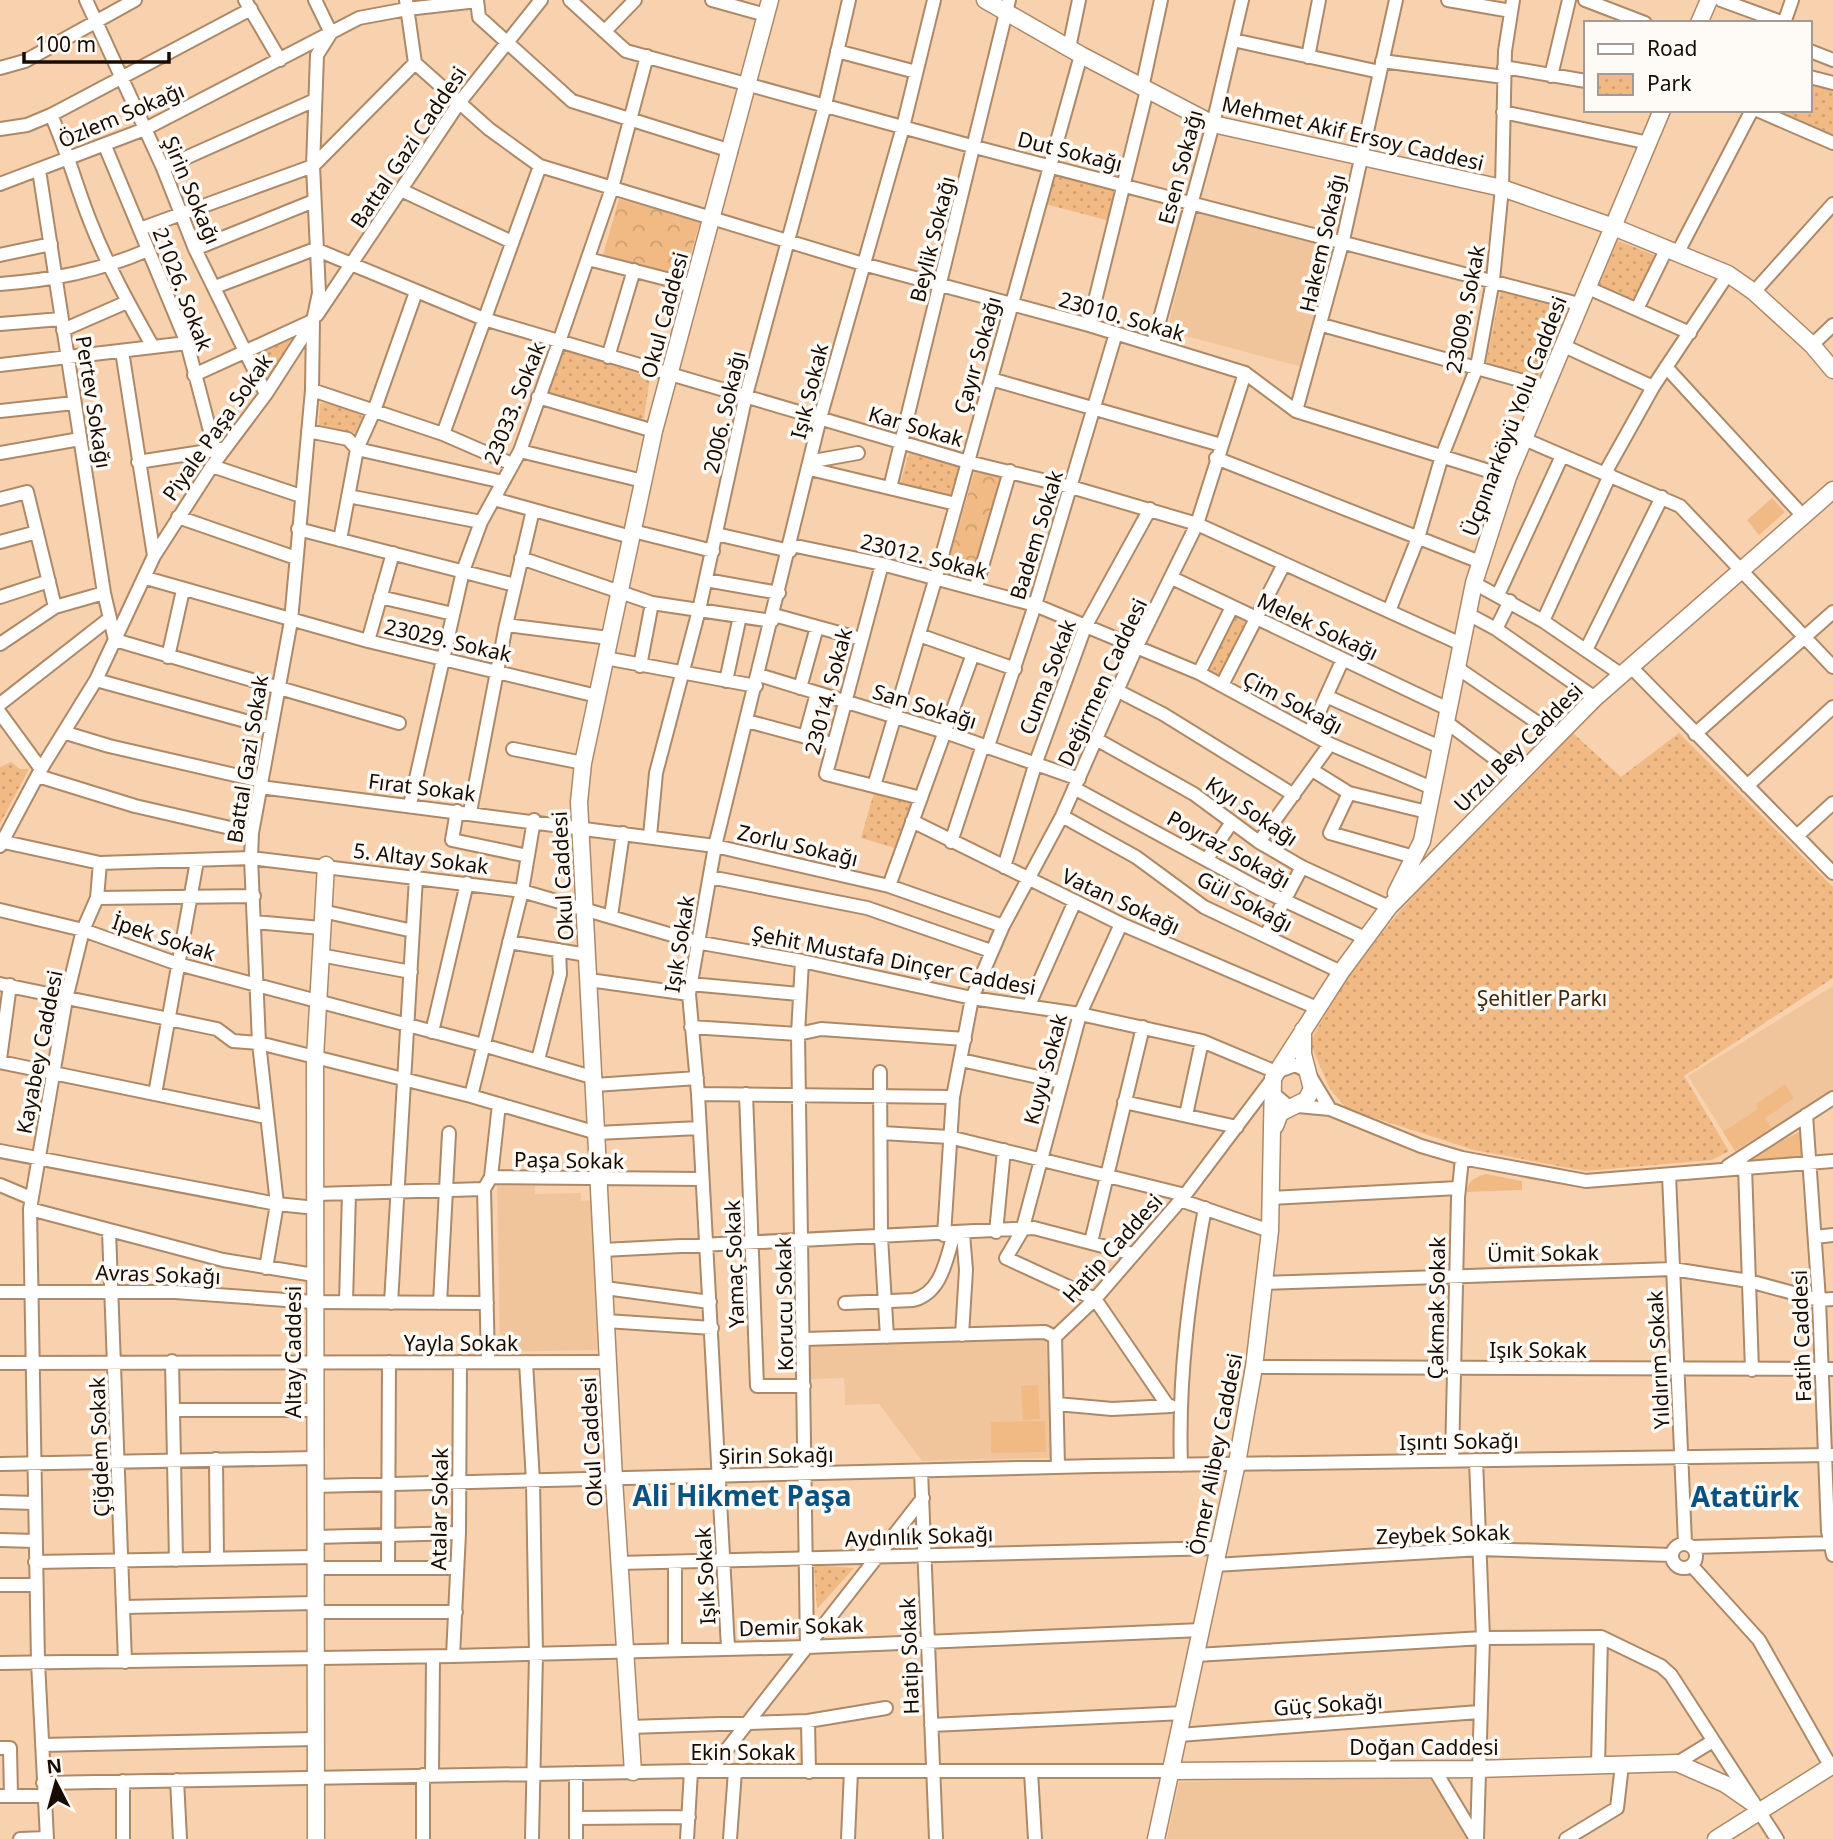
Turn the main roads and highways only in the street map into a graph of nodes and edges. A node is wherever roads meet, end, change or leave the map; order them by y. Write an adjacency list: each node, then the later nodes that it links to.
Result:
1 (985, 0): 3 (main road, Mehmet Akif Ersoy Caddesi)
2 (1709, 0): 5 (main road)
3 (1009, 6): 7 (main road, Mehmet Akif Ersoy Caddesi)
4 (768, 7): 17 (main road, Okul Caddesi)
5 (1700, 21)
6 (1661, 112): 7 (main road, Üçpınarköyü Yolu Caddesi)
7 (1611, 226): 8 (main road, Mehmet Akif Ersoy Caddesi); 11 (main road, Üçpınarköyü Yolu Caddesi)
8 (1833, 370)
9 (1833, 490): 11 (main road, Urzu Bey Caddesi)
10 (326, 865): 19 (main road, Altay Caddesi)
11 (1389, 907): 12 (main road, Urzu Bey Caddesi)
12 (1303, 1030): 13 (main road, Urzu Bey Caddesi); 14 (main road)
13 (1274, 1081): 14 (main road, Ömer Alibey Caddesi)
14 (1273, 1133): 16 (main road, Ömer Alibey Caddesi)
15 (1832, 1766): 18 (main road)
16 (1171, 1771): 18 (main road, Doğan Caddesi); 20 (main road, Ömer Alibey Caddesi)
17 (632, 1772)
18 (1755, 1807): 21 (main road)
19 (316, 1839)
20 (1156, 1839)
21 (1716, 1839)

